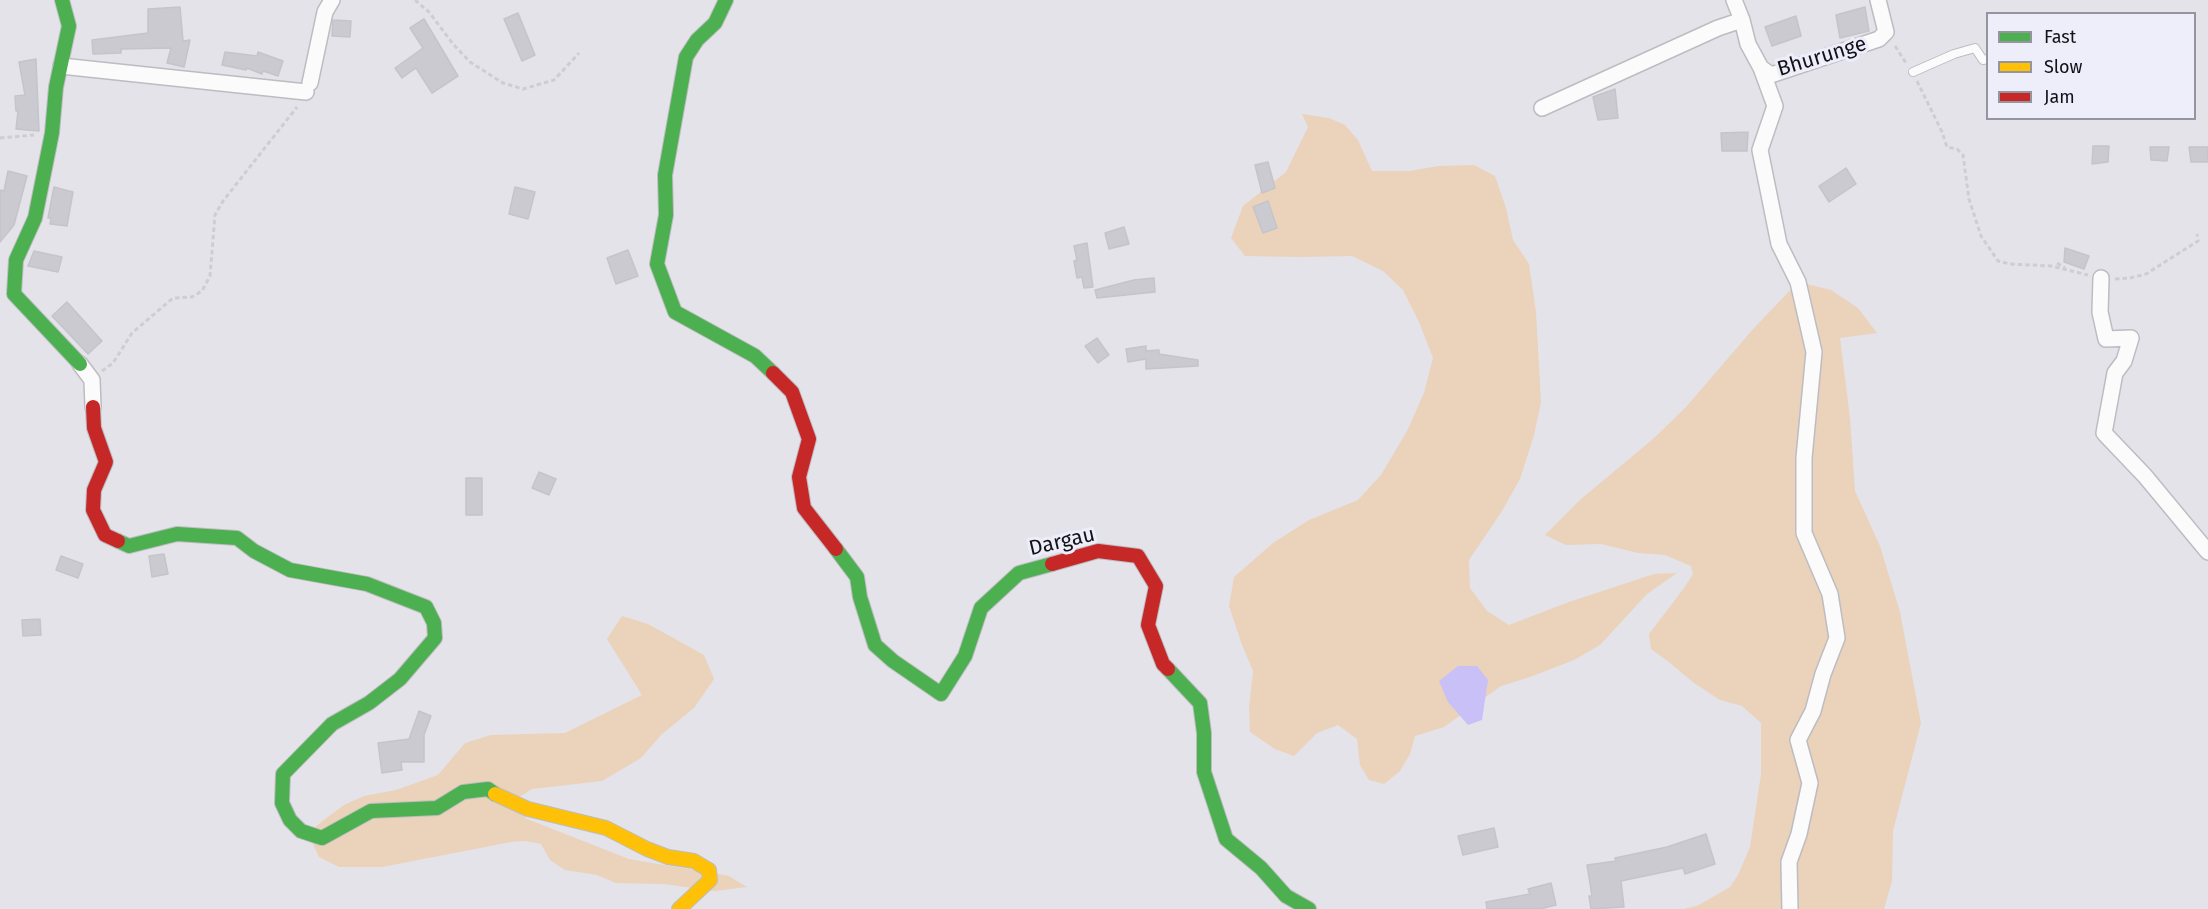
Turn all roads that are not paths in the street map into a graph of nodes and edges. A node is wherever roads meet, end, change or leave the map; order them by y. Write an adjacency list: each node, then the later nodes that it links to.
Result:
1 (62, 0): 8 (street)
2 (332, 0): 8 (street)
3 (726, 0): 17 (street, Dargau)
4 (1734, 0): 6 (street)
5 (1878, 0): 9 (street, Bhurunge)
6 (1742, 20): 9 (street); 11 (street)
7 (1986, 59): 10 (lane)
8 (62, 66): 13 (street)
9 (1761, 68): 18 (street)
10 (1913, 72)
11 (1542, 108)
12 (2103, 278): 15 (street)
13 (80, 364): 14 (street)
14 (93, 407): 16 (street)
15 (2208, 552)
16 (679, 909)
17 (1310, 909)
18 (1790, 909)

